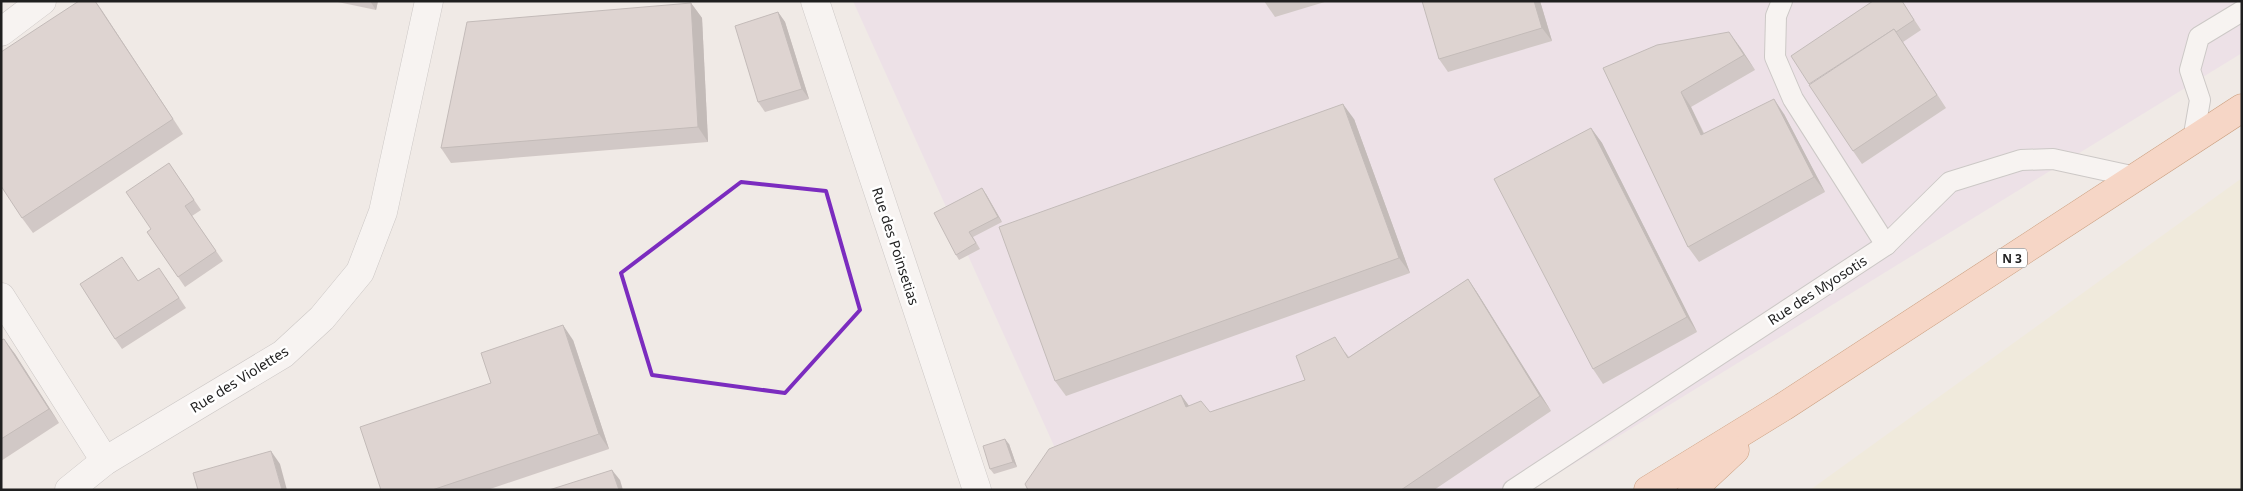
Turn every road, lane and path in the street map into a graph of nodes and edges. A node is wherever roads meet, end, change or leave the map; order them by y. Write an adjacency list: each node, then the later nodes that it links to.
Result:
1 (42, 1): 6 (street)
2 (429, 1): 13 (street, Rue des Violettes)
3 (815, 1): 15 (street, Rue des Poinsetias)
4 (1782, 1): 10 (lane)
5 (2242, 11): 8 (lane)
6 (1, 32)
7 (2242, 108): 8 (main road, N 3)
8 (2193, 140): 9 (main road, N 3)
9 (2136, 177): 10 (lane, Rue des Myosotis); 12 (main road, N 3)
10 (1886, 245): 16 (lane, Rue des Myosotis)
11 (1, 297): 13 (street)
12 (1782, 407): 17 (main road, N 3); 18 (main road, N 3)
13 (105, 461): 14 (street, Rue des Violettes)
14 (69, 490)
15 (977, 490)
16 (1513, 490)
17 (1648, 490)
18 (1692, 490)

